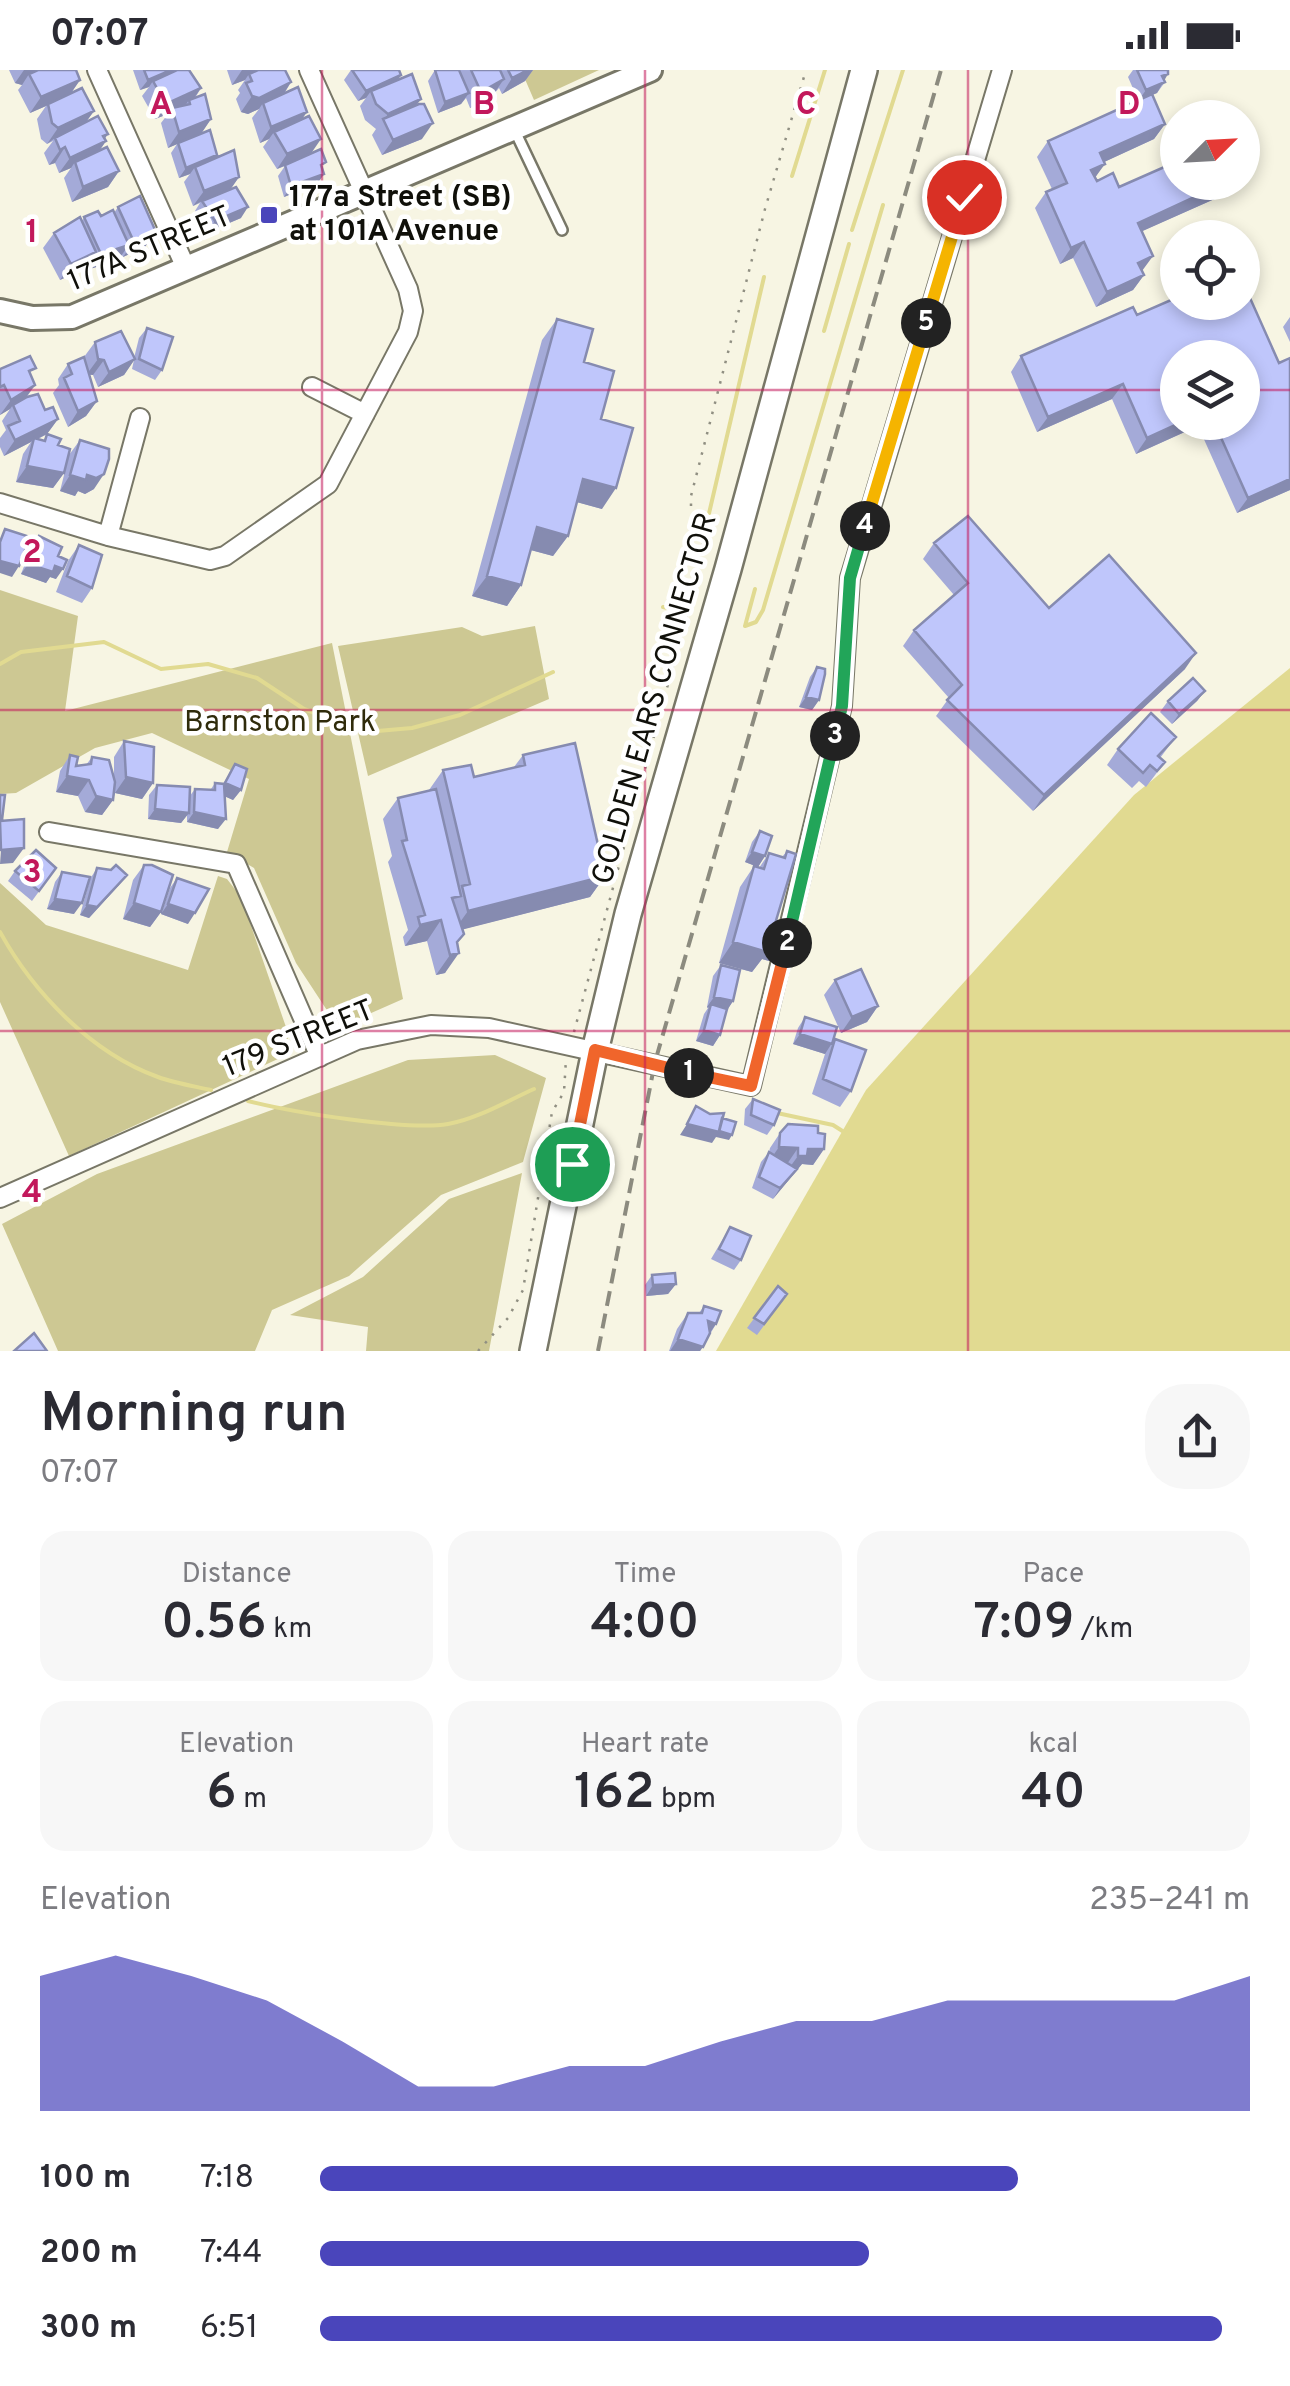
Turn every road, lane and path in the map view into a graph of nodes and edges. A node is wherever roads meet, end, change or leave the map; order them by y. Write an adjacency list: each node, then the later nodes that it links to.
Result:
1 (97, 70): 10 (street)
2 (309, 70): 8 (street)
3 (650, 70): 7 (street, 177A STREET)
4 (806, 70): 18 (path)
5 (864, 70): 19 (main road, GOLDEN EARS CONNECTOR)
6 (1002, 70): 19 (street, 179 STREET)
7 (513, 127): 8 (street, 177A STREET); 9 (lane)
8 (364, 192): 10 (street, 177A STREET); 13 (street)
9 (562, 230)
10 (186, 268): 11 (street, 177A STREET)
11 (0, 310)
12 (312, 387): 13 (street)
13 (364, 414): 16 (street)
14 (140, 418): 16 (street)
15 (0, 503): 16 (street)
16 (108, 536)
17 (49, 832): 20 (street)
18 (576, 1026)
19 (595, 1050): 20 (street, 179 STREET); 24 (main road, GOLDEN EARS CONNECTOR)
20 (320, 1057): 22 (street, 179 STREET)
21 (564, 1068): 23 (path)
22 (0, 1198)
23 (478, 1351)
24 (533, 1351)

